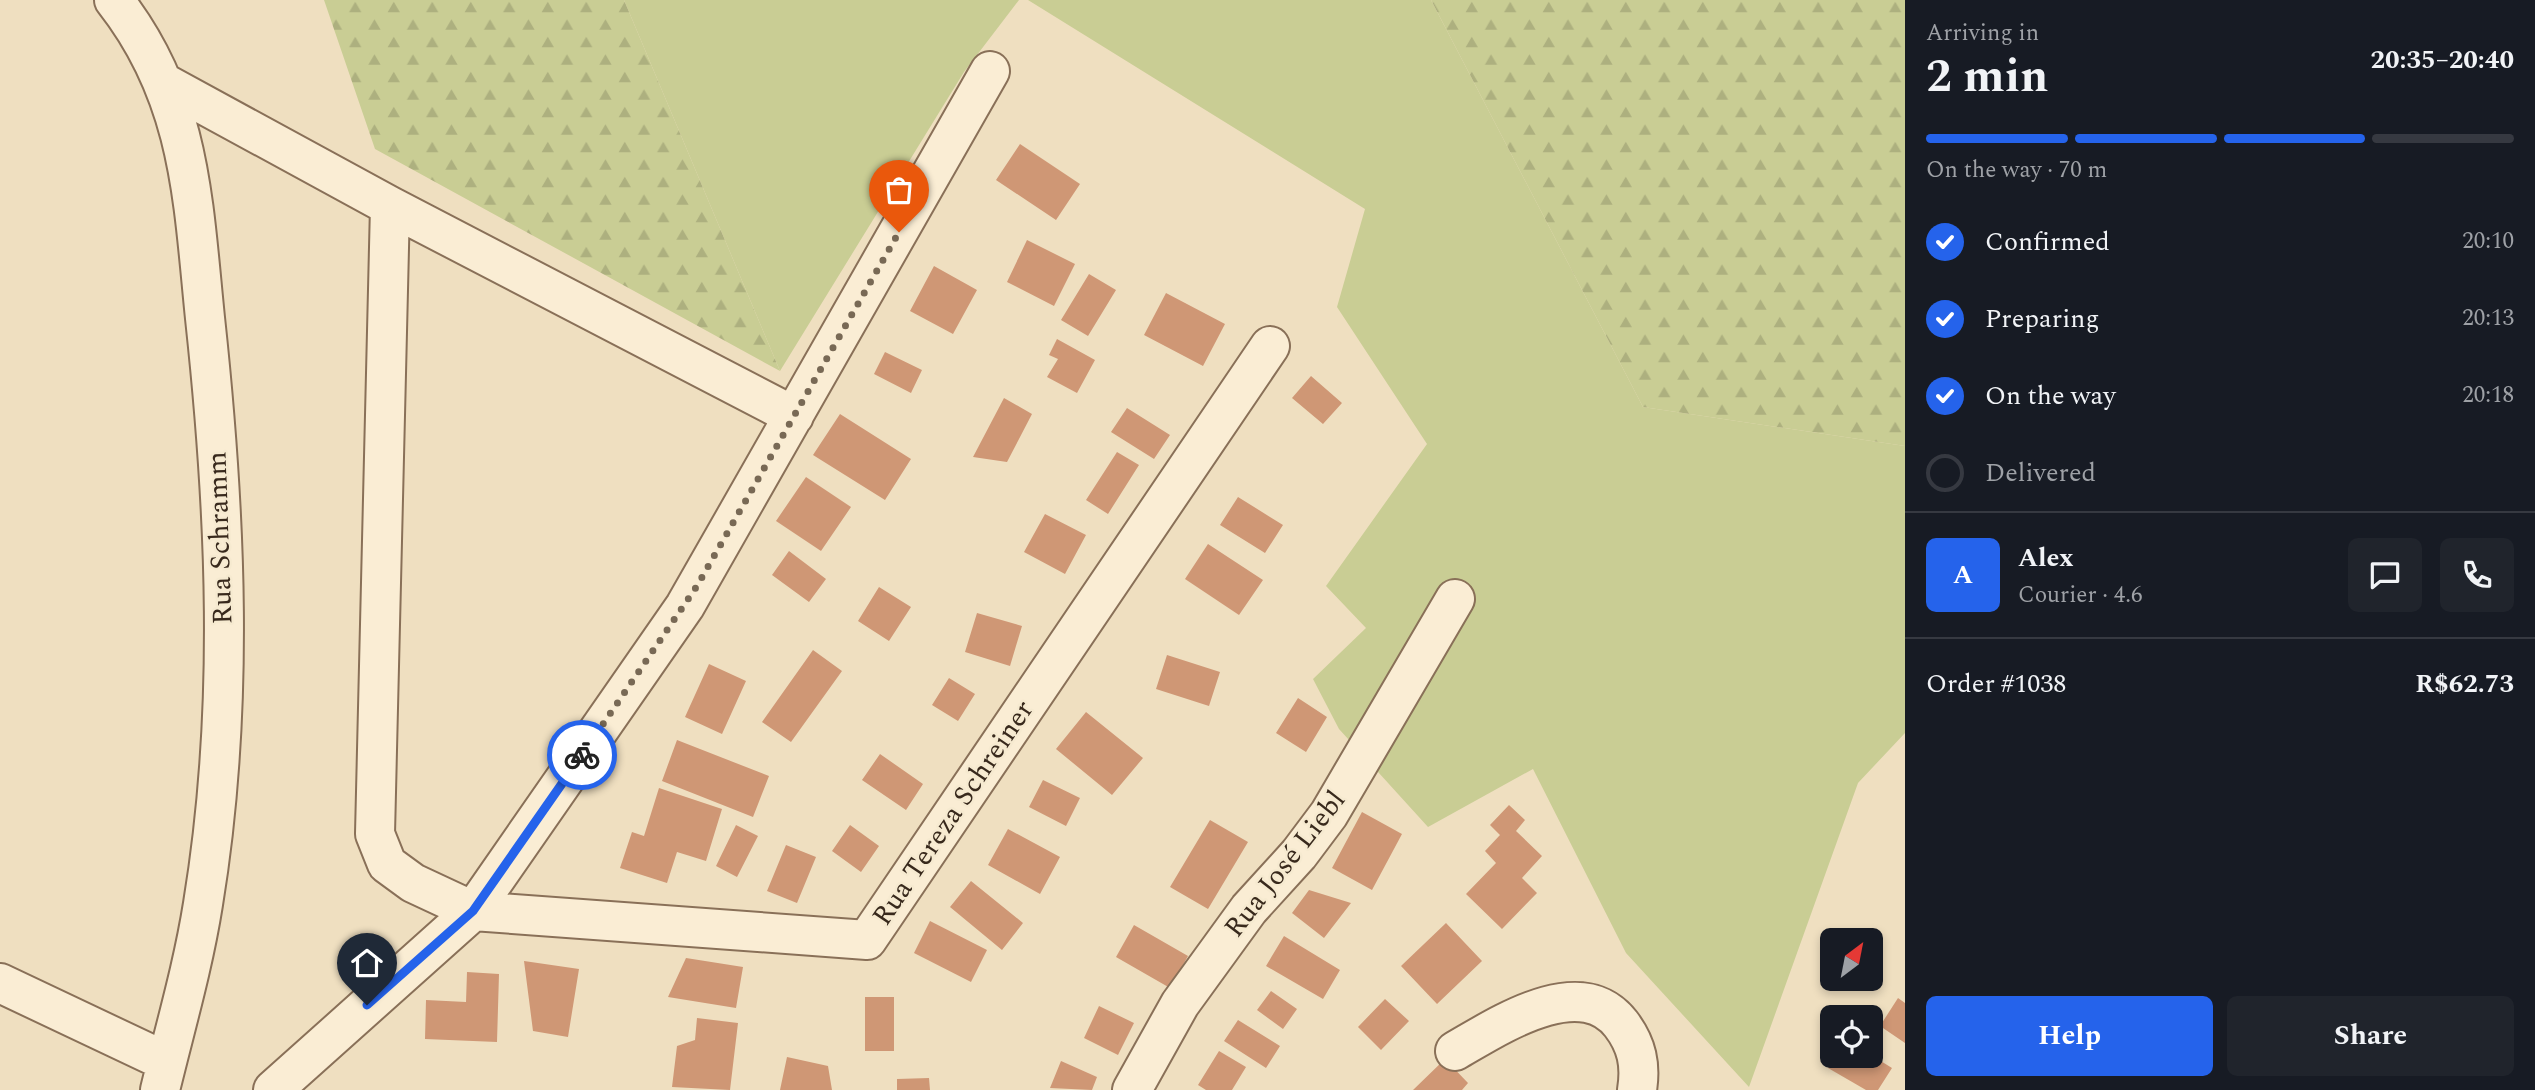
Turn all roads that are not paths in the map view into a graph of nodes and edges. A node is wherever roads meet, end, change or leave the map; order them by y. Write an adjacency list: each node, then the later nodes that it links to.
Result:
1 (114, 0): 3 (street, Rua Schramm)
2 (990, 71): 6 (street)
3 (166, 85): 4 (street); 11 (street, Rua Schramm)
4 (390, 206): 6 (street); 8 (street)
5 (1270, 346): 8 (street, Rua Tereza Schreiner)
6 (794, 416): 8 (street)
7 (1455, 600): 13 (street, Rua José Liebl)
8 (473, 911): 12 (street)
9 (0, 983): 11 (street)
10 (1455, 1051): 14 (street)
11 (164, 1076)
12 (273, 1090)
13 (1132, 1090)
14 (1637, 1090)

